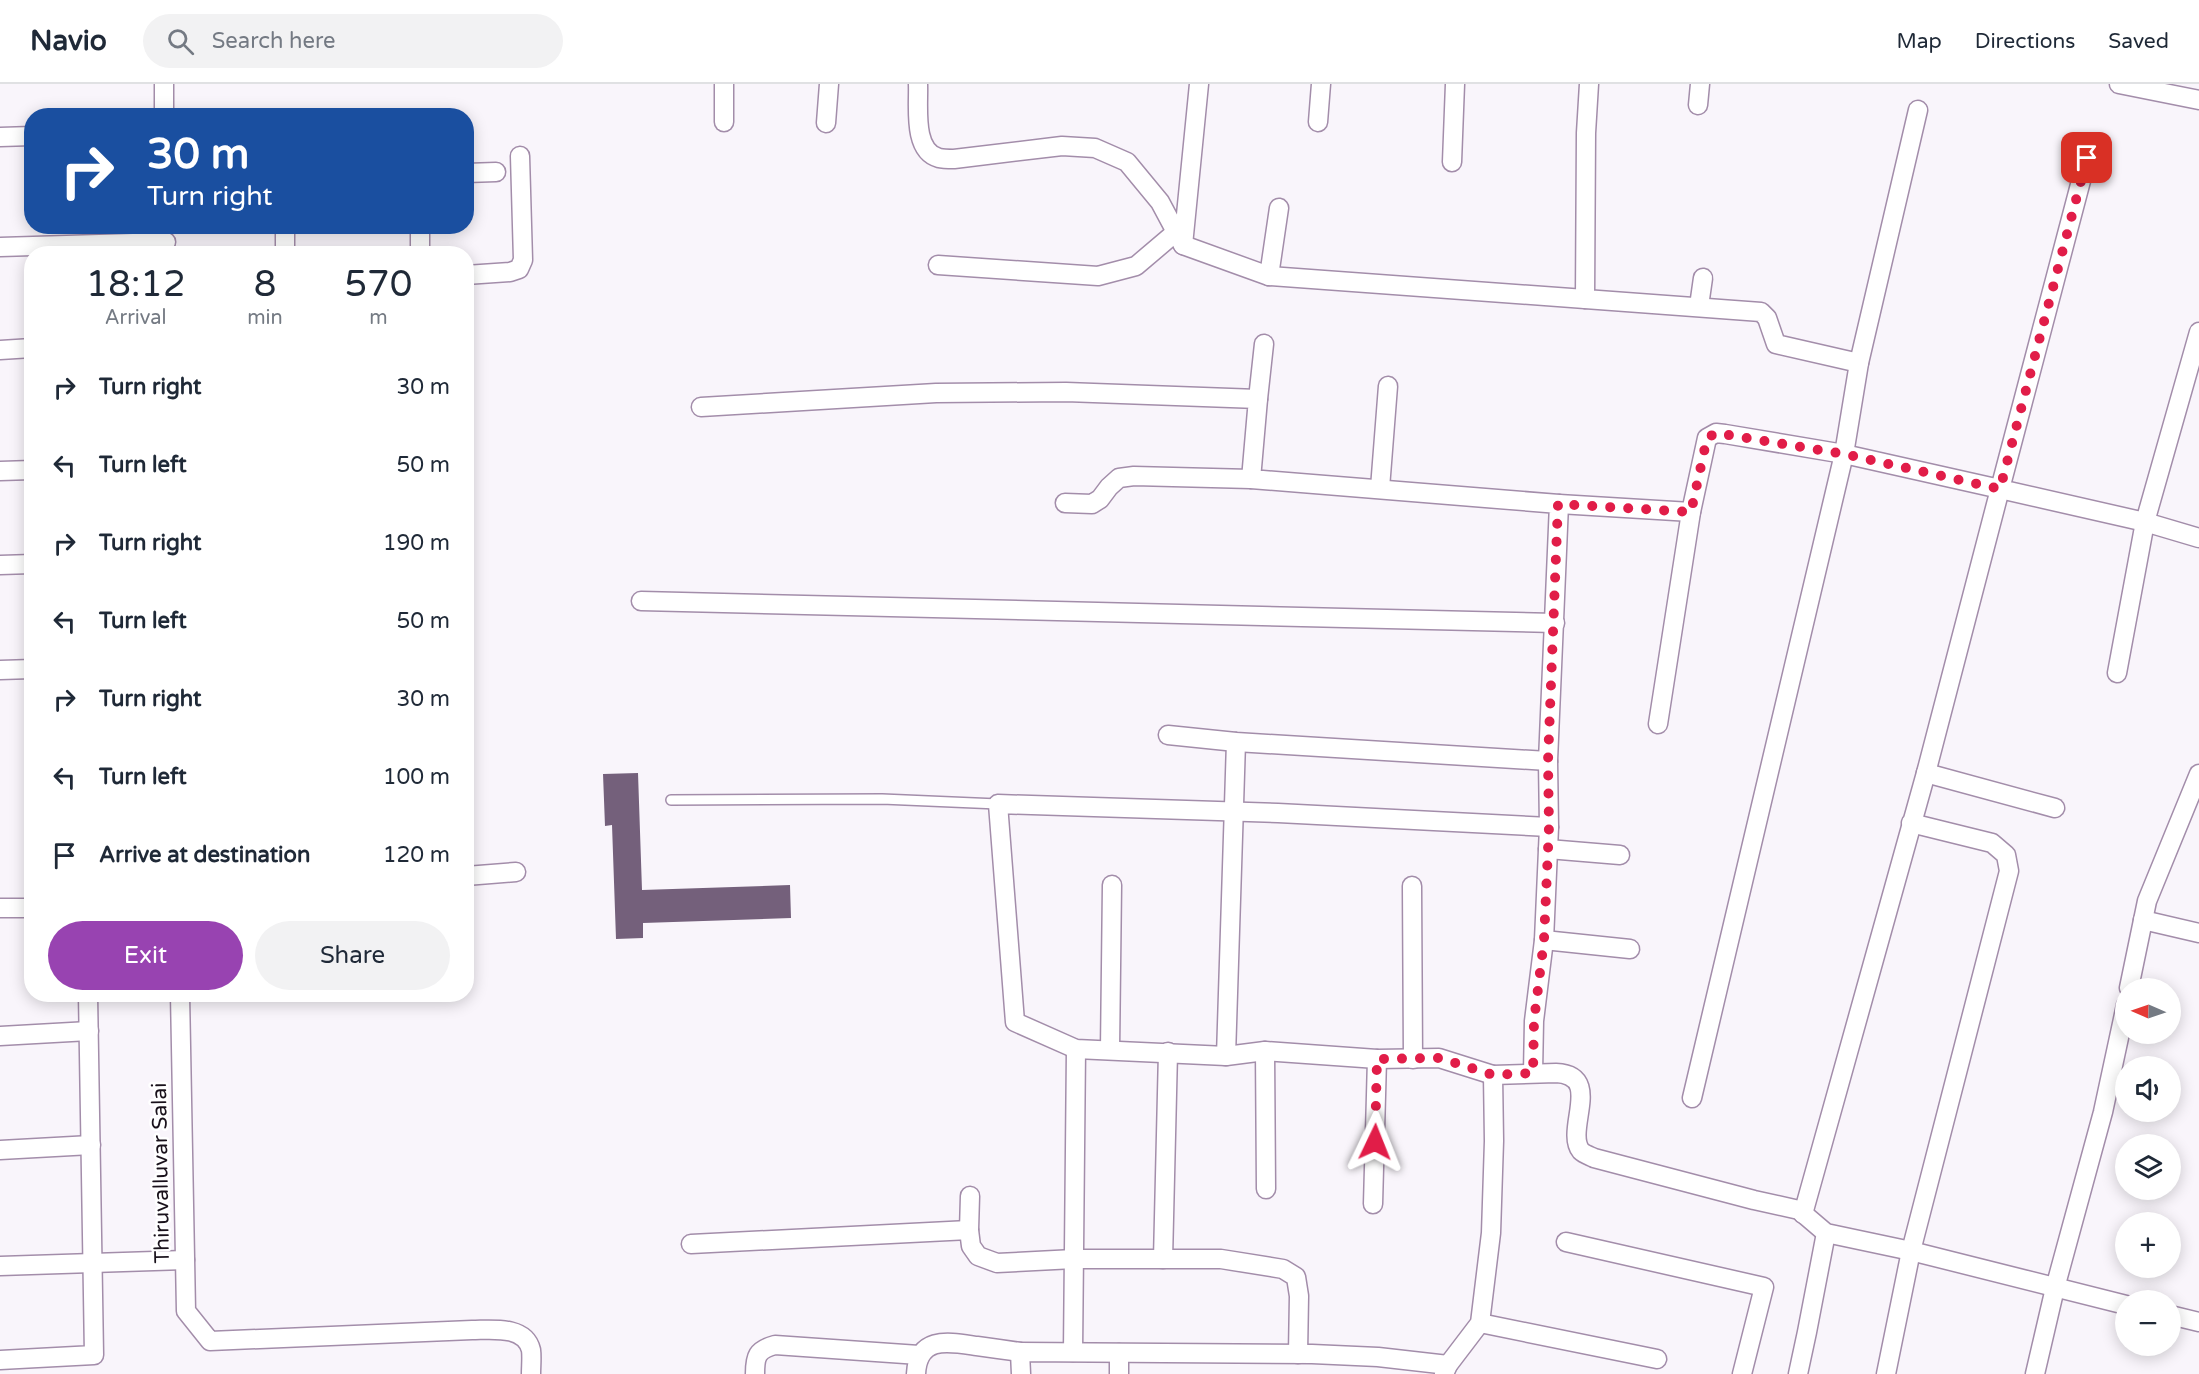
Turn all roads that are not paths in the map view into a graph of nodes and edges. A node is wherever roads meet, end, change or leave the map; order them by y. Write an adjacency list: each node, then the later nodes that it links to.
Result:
1 (164, 84): 13 (street)
2 (724, 84): 15 (street)
3 (829, 84): 17 (street)
4 (918, 84): 26 (street)
5 (1199, 84): 26 (street)
6 (1321, 84): 16 (street)
7 (1455, 84): 22 (street)
8 (1589, 84): 33 (street)
9 (1700, 84): 12 (street)
10 (2119, 84): 11 (street)
11 (2199, 100)
12 (1698, 105)
13 (164, 108)
14 (1917, 110): 39 (street)
15 (724, 122)
16 (1318, 122)
17 (826, 123)
18 (24, 136): 19 (street)
19 (0, 137)
20 (520, 156): 30 (street)
21 (2087, 158): 48 (street)
22 (1452, 162)
23 (496, 172): 24 (street)
24 (474, 173)
25 (1279, 208): 31 (street)
26 (1180, 238): 29 (street); 31 (street)
27 (166, 240): 28 (street)
28 (0, 247)
29 (938, 265)
30 (474, 274)
31 (1269, 276): 33 (street)
32 (1703, 278): 34 (street)
33 (1585, 299): 34 (street)
34 (1699, 306): 39 (street)
35 (2199, 332): 52 (street)
36 (1264, 344): 41 (street)
37 (24, 348): 38 (street)
38 (0, 350)
39 (1859, 363): 43 (street)
40 (1388, 386): 47 (street)
41 (1257, 399): 42 (street); 46 (street)
42 (701, 407)
43 (1844, 454): 48 (street); 51 (street); 100 (street)
44 (24, 470): 45 (street)
45 (0, 471)
46 (1251, 479): 47 (street); 49 (street)
47 (1380, 488): 50 (street)
48 (2000, 489): 52 (street); 65 (street)
49 (1065, 503)
50 (1558, 504): 51 (street); 57 (street)
51 (1691, 512): 61 (street)
52 (2145, 522): 53 (street); 60 (street)
53 (2199, 537)
54 (24, 564): 55 (street)
55 (0, 566)
56 (641, 601): 57 (street)
57 (1555, 623): 64 (street)
58 (24, 669): 59 (street)
59 (0, 670)
60 (2117, 673)
61 (1658, 724)
62 (1168, 735): 63 (street)
63 (1236, 742): 64 (street); 70 (street)
64 (1548, 761): 72 (street)
65 (1926, 773): 69 (street); 71 (street)
66 (2199, 774): 81 (street)
67 (671, 800): 68 (lane)
68 (998, 804): 70 (street); 91 (street)
69 (2055, 808)
70 (1235, 812): 72 (street); 95 (street)
71 (1911, 823): 106 (street); 111 (street)
72 (1549, 827): 73 (street)
73 (1548, 849): 74 (street); 83 (street)
74 (1620, 855)
75 (516, 872): 76 (street)
76 (474, 875)
77 (1112, 885): 92 (street)
78 (1412, 886): 97 (street)
79 (0, 908): 80 (street)
80 (24, 908)
81 (2143, 920): 82 (street); 85 (street)
82 (2199, 933)
83 (1544, 940): 84 (street); 98 (street)
84 (1630, 949)
85 (2131, 978)
86 (88, 1002): 88 (street)
87 (180, 1002): 114 (street, Thiruvalluvar Salai)
88 (89, 1031): 89 (street); 101 (street)
89 (0, 1036)
90 (2118, 1044): 117 (street)
91 (1076, 1049): 92 (street); 112 (street)
92 (1110, 1050): 94 (street)
93 (1265, 1051): 95 (street); 96 (street); 103 (street)
94 (1168, 1052): 95 (street); 113 (street)
95 (1226, 1056)
96 (1377, 1059): 97 (street); 105 (street)
97 (1413, 1059): 99 (street)
98 (1533, 1073): 99 (street); 106 (street)
99 (1493, 1075): 121 (street)
100 (1692, 1098)
101 (92, 1145): 102 (street); 115 (street)
102 (0, 1150)
103 (1266, 1189)
104 (970, 1196): 107 (street)
105 (1373, 1204)
106 (1803, 1214): 108 (street)
107 (969, 1230): 110 (street); 112 (street)
108 (1826, 1233): 111 (street); 136 (street)
109 (1566, 1242): 135 (street)
110 (691, 1244)
111 (1911, 1251): 117 (street); 137 (street)
112 (1074, 1259): 113 (street); 123 (street)
113 (1163, 1259): 125 (street)
114 (185, 1260): 115 (street); 130 (street, Thiruvalluvar Salai)
115 (94, 1263): 116 (street); 128 (street)
116 (0, 1266)
117 (2055, 1288): 118 (street); 138 (street)
118 (2115, 1302)
119 (2181, 1318): 120 (street)
120 (2199, 1322)
121 (1480, 1323): 127 (street); 129 (street)
122 (1020, 1352): 123 (street); 126 (street); 133 (street)
123 (1073, 1352): 124 (street)
124 (1119, 1353): 125 (street); 134 (street)
125 (1298, 1354): 129 (street)
126 (920, 1355): 131 (street); 132 (street)
127 (1657, 1359)
128 (0, 1360)
129 (1446, 1369)
130 (531, 1374)
131 (755, 1374)
132 (916, 1374)
133 (1021, 1374)
134 (1119, 1374)
135 (1742, 1374)
136 (1798, 1374)
137 (1886, 1374)
138 (2035, 1374)

